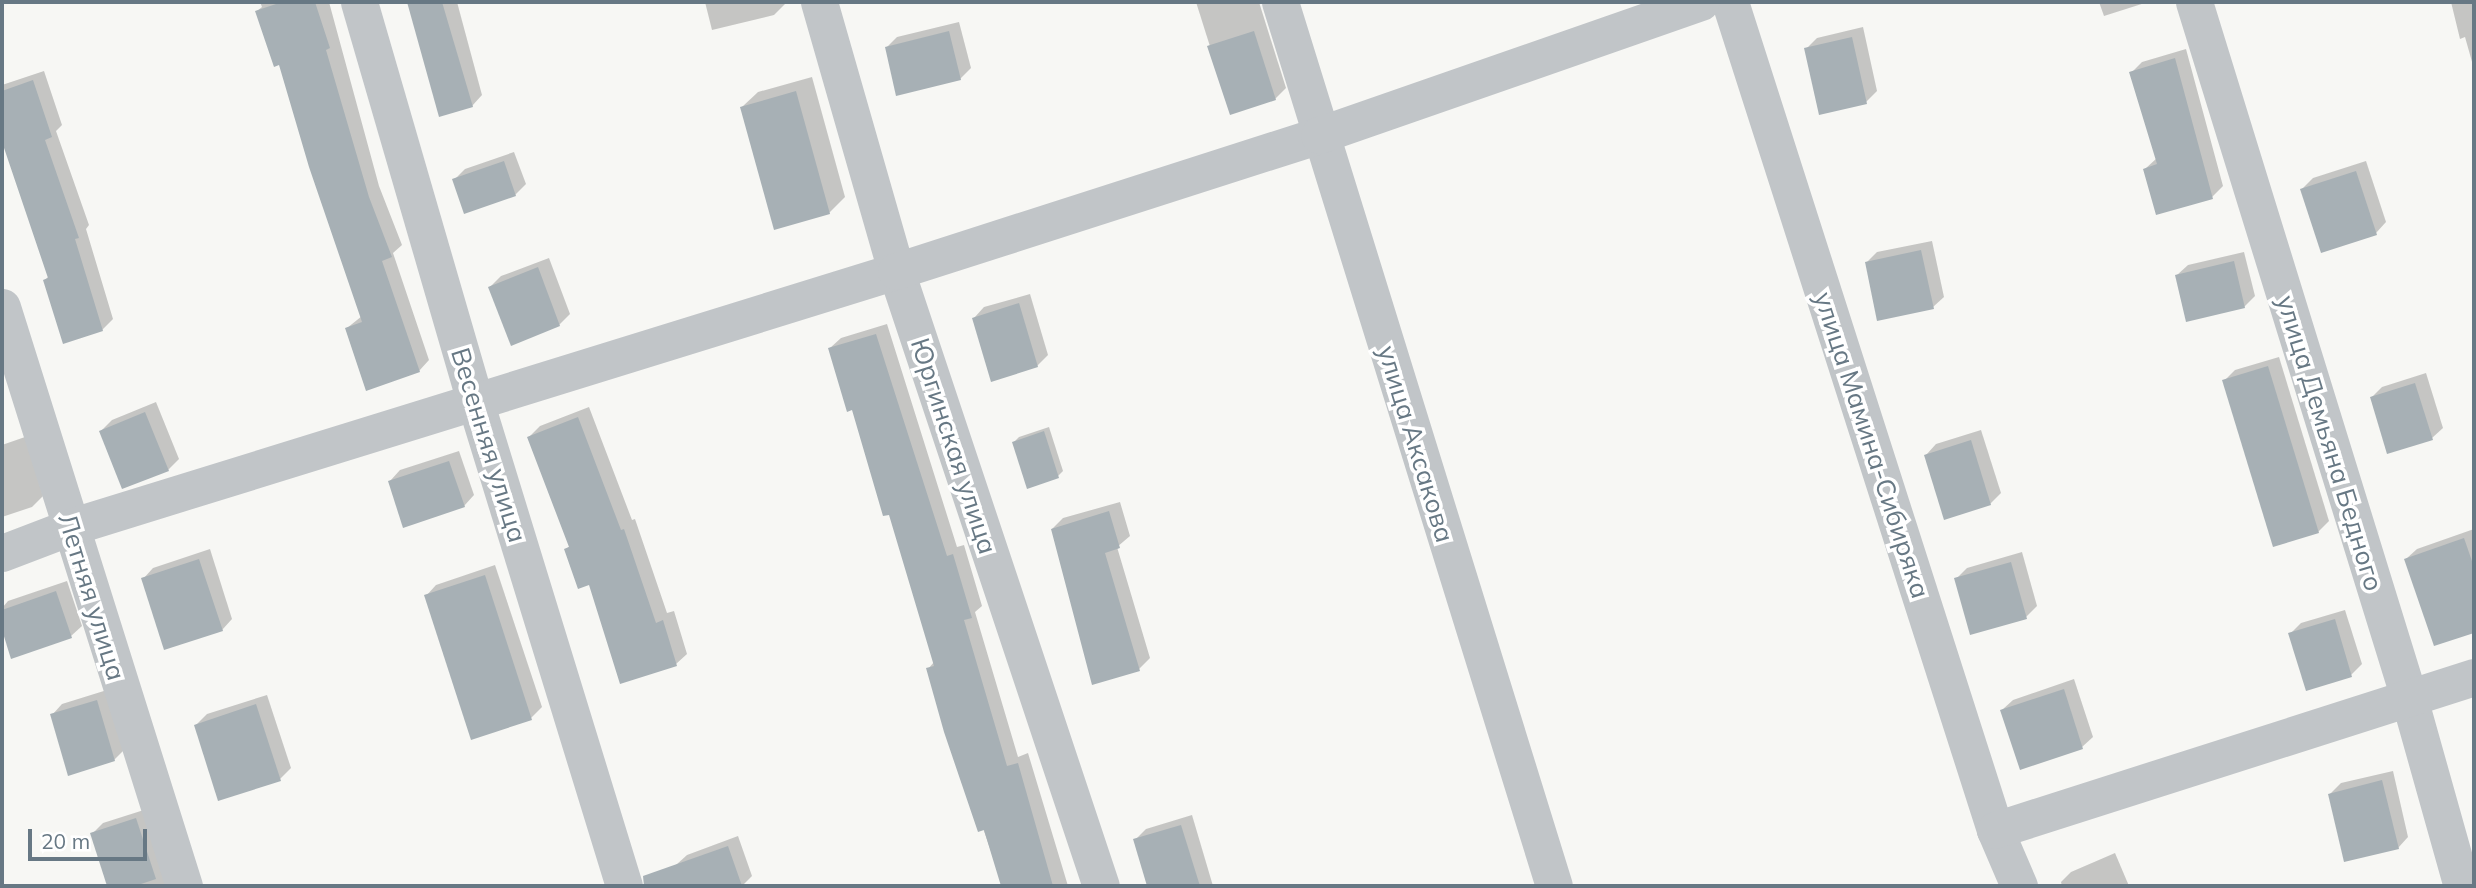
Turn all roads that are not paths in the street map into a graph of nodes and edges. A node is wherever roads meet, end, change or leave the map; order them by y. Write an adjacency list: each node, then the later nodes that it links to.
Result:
1 (359, 2): 10 (street, Весенняя улица)
2 (819, 2): 8 (street, Юргинская улица)
3 (1280, 2): 7 (street, улица Аксакова)
4 (1700, 2): 7 (street)
5 (1730, 2): 15 (street, улица Мамина-Сибиряка)
6 (2194, 2): 14 (street, улица Демьяна Бедного)
7 (1320, 135): 8 (street); 19 (street, улица Аксакова)
8 (897, 271): 10 (street); 18 (street, Юргинская улица)
9 (2, 307): 11 (street, Летняя улица)
10 (475, 401): 11 (street); 17 (street, Весенняя улица)
11 (70, 527): 12 (street); 16 (street, Летняя улица)
12 (2, 553)
13 (2474, 677): 14 (street)
14 (2409, 698): 15 (street); 21 (street, улица Демьяна Бедного)
15 (1994, 830): 20 (street, улица Мамина-Сибиряка)
16 (184, 886)
17 (624, 886)
18 (1101, 886)
19 (1554, 886)
20 (2019, 886)
21 (2462, 886)

